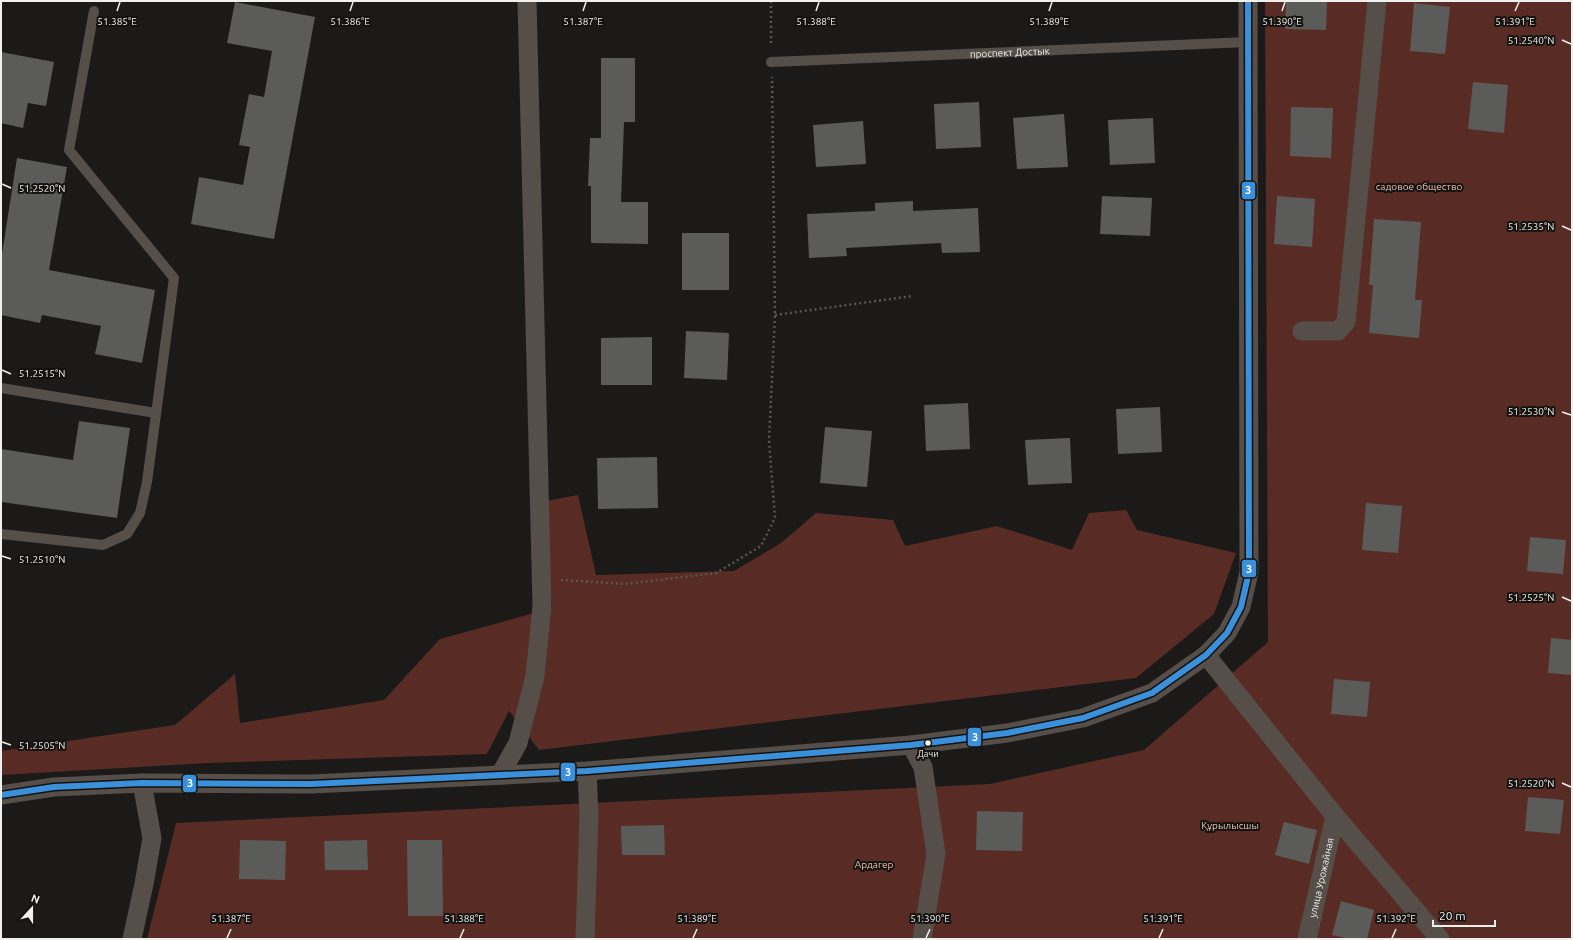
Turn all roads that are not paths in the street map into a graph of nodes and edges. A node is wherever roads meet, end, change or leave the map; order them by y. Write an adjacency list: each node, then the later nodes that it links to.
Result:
1 (527, 1): 14 (street)
2 (1248, 1): 5 (street)
3 (1377, 1): 7 (street)
4 (94, 11): 9 (lane)
5 (1248, 42): 6 (lane, проспект Достык); 11 (street)
6 (771, 62)
7 (1302, 331)
8 (1, 388): 9 (lane)
9 (156, 413): 10 (lane)
10 (1, 534)
11 (1206, 655): 12 (street); 17 (street)
12 (911, 745): 13 (street); 20 (street)
13 (587, 772): 14 (street); 19 (street)
14 (500, 775): 15 (street)
15 (142, 783): 16 (street); 18 (street)
16 (1, 794)
17 (1335, 816): 21 (street, улица Урожайная); 22 (street)
18 (132, 939)
19 (585, 939)
20 (922, 939)
21 (1307, 939)
22 (1440, 939)

